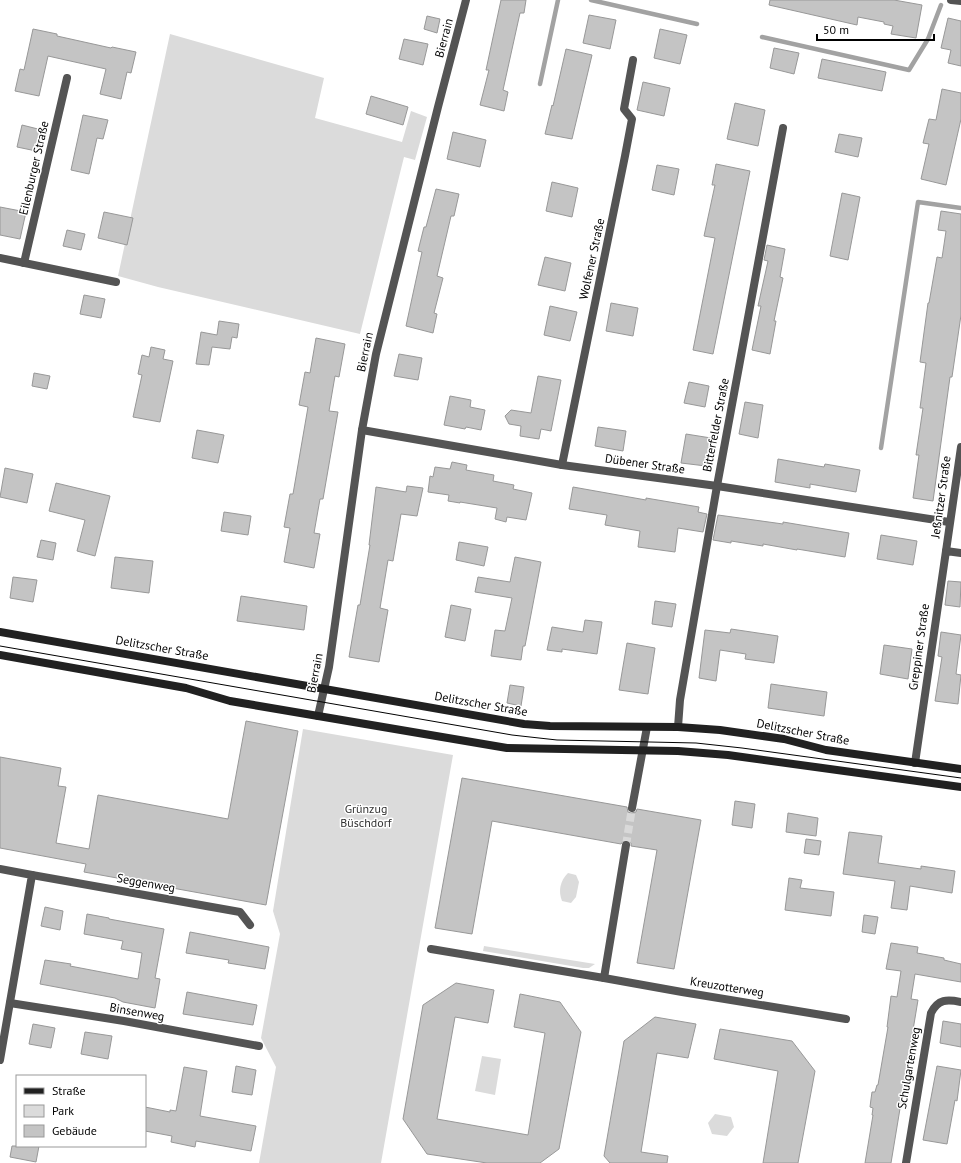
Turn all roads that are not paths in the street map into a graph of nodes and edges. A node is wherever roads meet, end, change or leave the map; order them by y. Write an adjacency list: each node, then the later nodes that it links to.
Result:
1 (466, 0): 10 (street, Bierrain)
2 (951, 0): 3 (street)
3 (961, 1)
4 (633, 60): 12 (street, Wolfener Straße)
5 (67, 78): 8 (street, Eilenburger Straße)
6 (783, 128): 13 (street, Bitterfelder Straße)
7 (0, 258): 8 (street)
8 (24, 263): 9 (street)
9 (116, 282)
10 (362, 430): 12 (street, Dübener Straße); 19 (street, Bierrain)
11 (961, 447): 14 (street, Jeßnitzer Straße)
12 (562, 465): 13 (street, Dübener Straße)
13 (717, 486): 14 (street, Dübener Straße); 22 (street, Bitterfelder Straße)
14 (949, 522): 15 (street, Jeßnitzer Straße)
15 (946, 551): 16 (street); 24 (street, Greppiner Straße)
16 (961, 553)
17 (0, 632): 19 (main road, Delitzscher Straße)
18 (0, 656): 20 (main road)
19 (324, 689): 20 (street, Bierrain); 21 (main road, Delitzscher Straße)
20 (318, 716): 23 (main road)
21 (647, 727): 22 (main road, Delitzscher Straße); 23 (street)
22 (678, 727): 24 (main road, Delitzscher Straße)
23 (643, 750): 26 (main road); 27 (street)
24 (915, 763): 25 (main road, Delitzscher Straße)
25 (961, 769)
26 (961, 787)
27 (632, 808)
28 (626, 845): 33 (street)
29 (0, 869): 30 (street, Seggenweg)
30 (32, 875): 31 (street, Seggenweg); 35 (street)
31 (250, 925)
32 (431, 949): 33 (street, Kreuzotterweg)
33 (604, 978): 36 (street, Kreuzotterweg)
34 (961, 1002): 39 (street, Schulgartenweg)
35 (10, 1003): 37 (street, Binsenweg); 38 (street)
36 (846, 1019)
37 (259, 1046)
38 (0, 1060)
39 (906, 1163)

